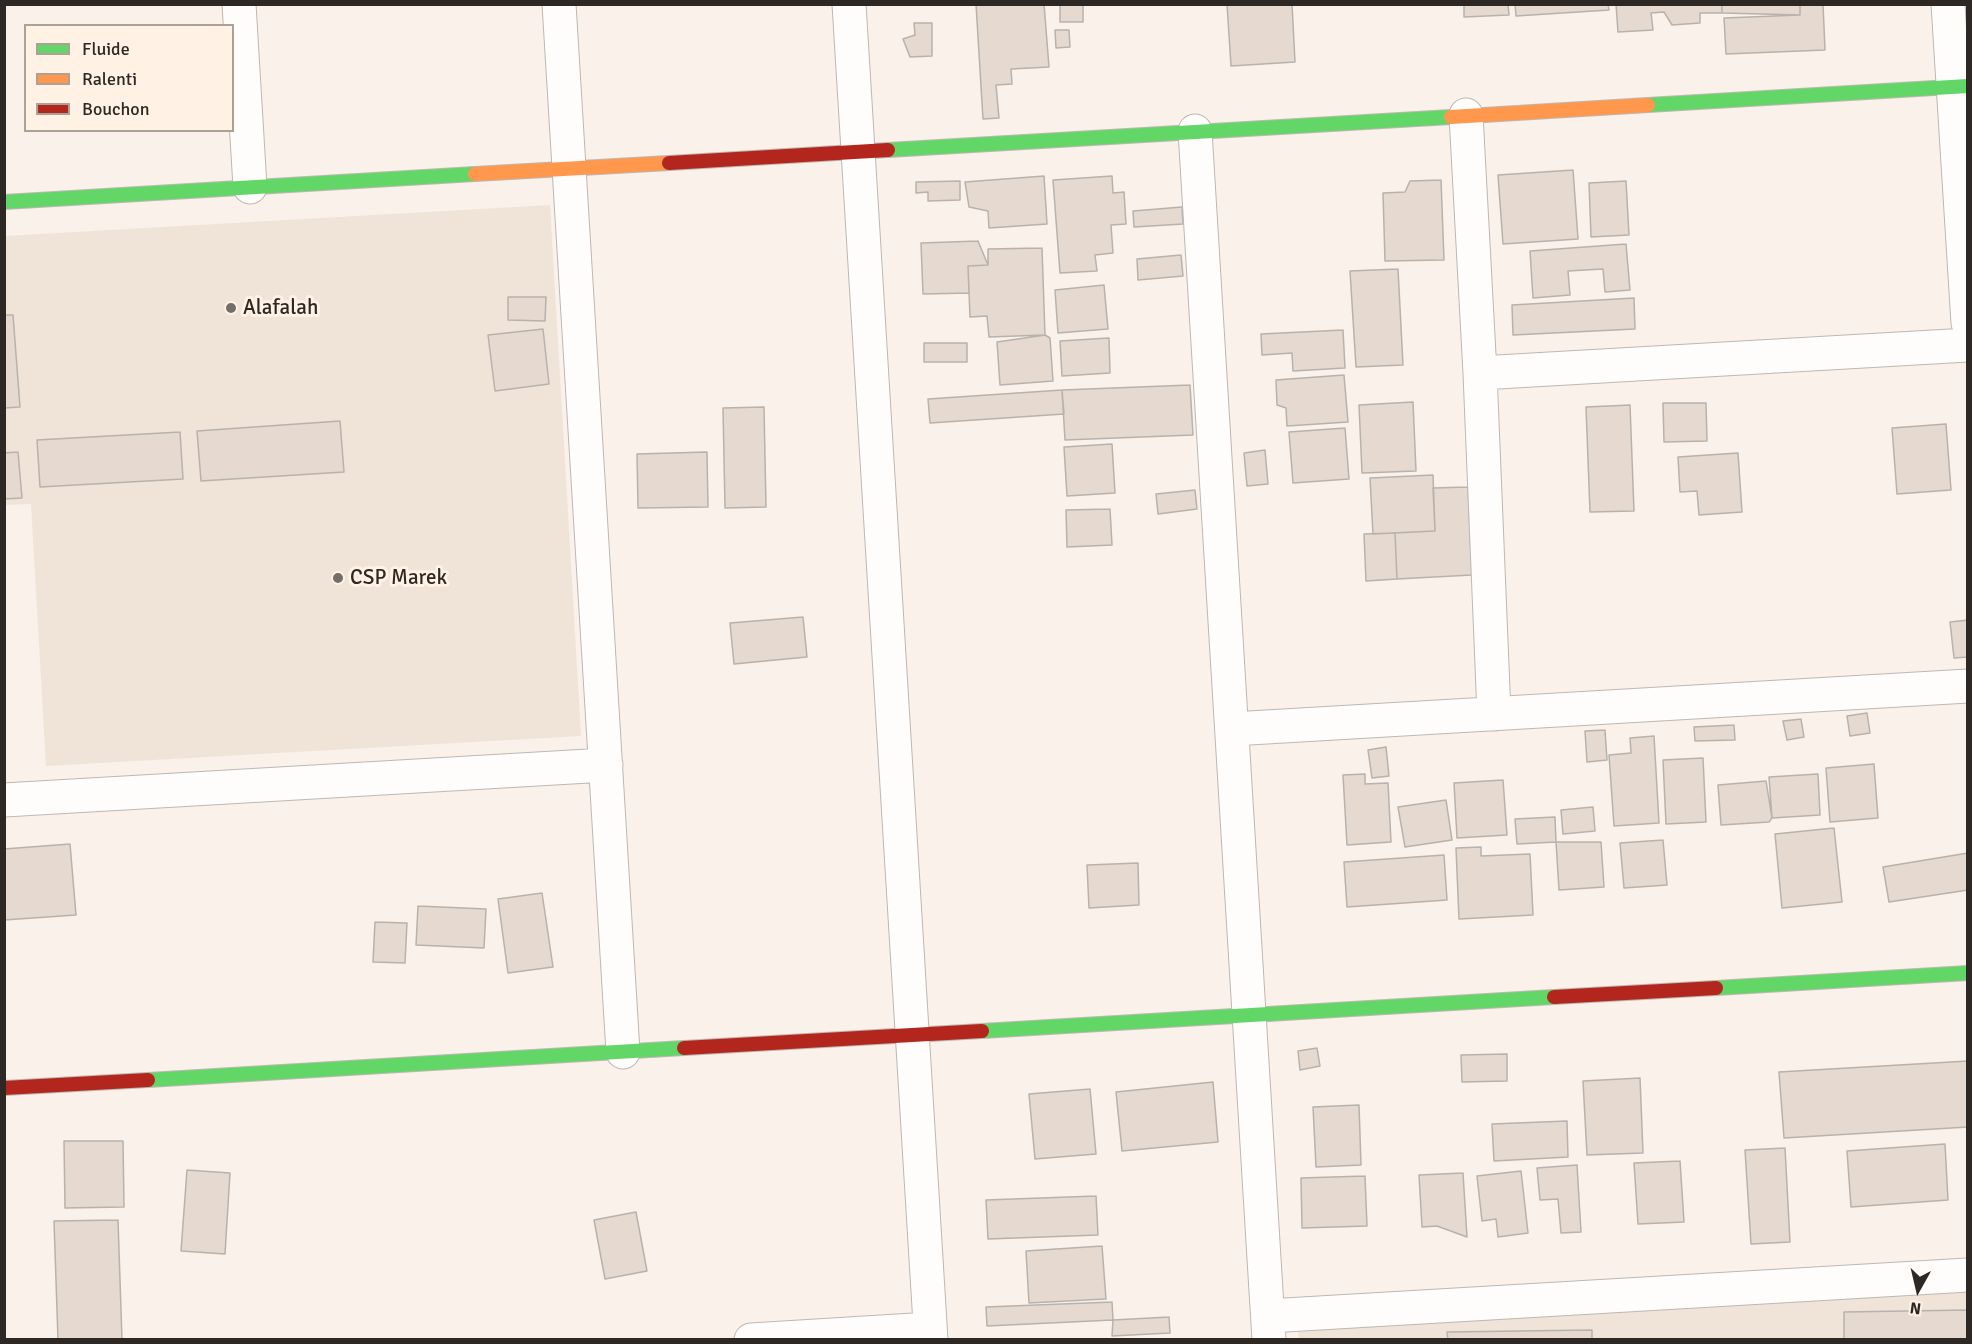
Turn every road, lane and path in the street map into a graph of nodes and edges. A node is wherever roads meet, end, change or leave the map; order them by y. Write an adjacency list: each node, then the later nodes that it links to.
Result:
1 (239, 4): 10 (street)
2 (559, 4): 9 (street)
3 (849, 4): 8 (street)
4 (1948, 4): 5 (street)
5 (1960, 87): 6 (street); 12 (street)
6 (1466, 116): 7 (street); 14 (street)
7 (1195, 131): 8 (street); 17 (street)
8 (858, 151): 9 (street); 22 (street)
9 (569, 169): 10 (street); 18 (street)
10 (250, 187): 11 (street)
11 (4, 202)
12 (1968, 323)
13 (1968, 345): 14 (street)
14 (1480, 373): 16 (street)
15 (1968, 686): 16 (street)
16 (1494, 714): 17 (street)
17 (1232, 729): 21 (street)
18 (606, 765): 19 (street); 23 (street)
19 (4, 800)
20 (1968, 973): 21 (street)
21 (1249, 1016): 22 (street); 26 (street)
22 (912, 1035): 23 (street); 27 (street)
23 (623, 1052): 24 (street)
24 (4, 1088)
25 (1968, 1275): 26 (street)
26 (1269, 1328)
27 (930, 1334): 28 (street)
28 (751, 1340)

